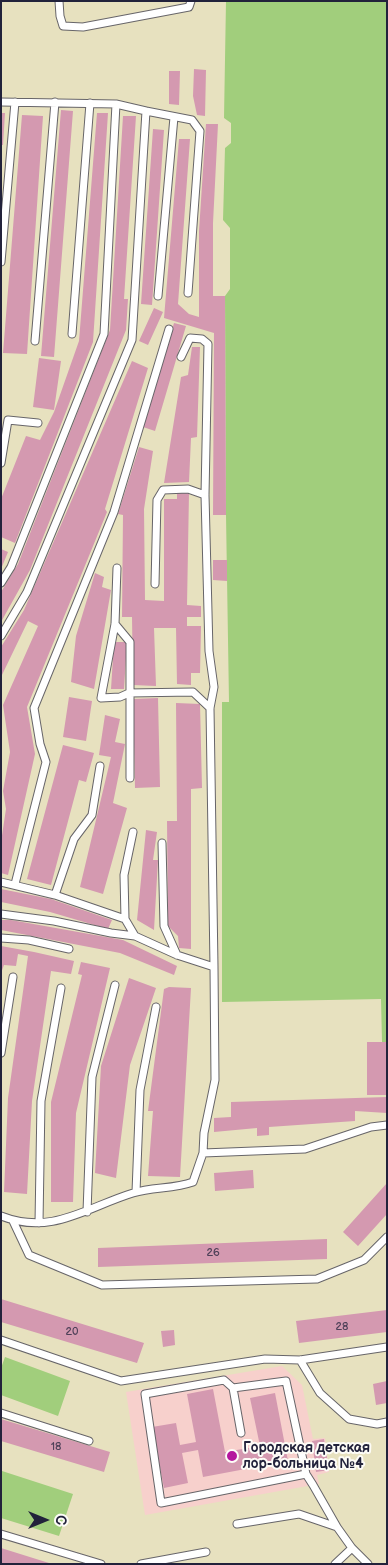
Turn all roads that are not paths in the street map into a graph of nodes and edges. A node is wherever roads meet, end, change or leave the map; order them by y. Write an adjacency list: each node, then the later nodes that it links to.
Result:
1 (59, 1): 2 (lane)
2 (191, 1)
3 (1, 102): 4 (lane)
4 (15, 102): 5 (lane); 10 (lane)
5 (55, 102): 6 (lane); 15 (lane)
6 (90, 103): 7 (lane); 14 (lane)
7 (116, 104): 8 (lane); 21 (lane)
8 (146, 110): 9 (lane); 24 (lane)
9 (174, 117): 11 (lane); 12 (lane)
10 (1, 262)
11 (188, 293)
12 (158, 296)
13 (169, 328): 32 (lane)
14 (72, 334)
15 (35, 342)
16 (182, 357): 19 (lane)
17 (38, 423): 18 (lane)
18 (1, 463)
19 (205, 496): 22 (lane); 26 (lane)
20 (117, 568): 23 (lane)
21 (1, 584)
22 (155, 584)
23 (115, 624): 25 (lane); 25 (lane)
24 (1, 636)
25 (129, 693): 26 (lane); 28 (lane)
26 (210, 708): 40 (lane)
27 (100, 766): 33 (lane)
28 (130, 778)
29 (133, 832): 35 (lane)
30 (162, 843): 39 (lane)
31 (1, 882): 32 (lane)
32 (15, 884): 33 (lane)
33 (55, 896): 35 (lane)
34 (1, 914): 36 (lane)
35 (125, 919): 36 (lane)
36 (135, 936): 39 (lane)
37 (1, 938): 38 (lane)
38 (69, 949)
39 (177, 955): 40 (lane)
40 (214, 968): 47 (lane)
41 (13, 977): 45 (lane)
42 (115, 985): 49 (lane)
43 (61, 988): 52 (lane)
44 (156, 1007): 48 (lane)
45 (1, 1053)
46 (387, 1125): 47 (lane)
47 (203, 1153): 48 (lane)
48 (136, 1192): 49 (lane)
49 (87, 1212): 52 (lane)
50 (1, 1216): 51 (lane)
51 (13, 1221): 52 (lane); 53 (lane)
52 (39, 1223)
53 (387, 1237)
54 (1, 1340): 56 (lane)
55 (387, 1347): 56 (lane)
56 (300, 1360): 59 (lane)
57 (233, 1388): 60 (lane); 62 (lane); 62 (lane)
58 (1, 1413): 61 (lane)
59 (387, 1422)
60 (241, 1433)
61 (89, 1440)
62 (306, 1474): 64 (lane)
63 (237, 1524): 64 (lane)
64 (337, 1527): 66 (lane)
65 (1, 1534): 68 (lane)
66 (352, 1548): 70 (lane); 71 (lane)
67 (206, 1552): 69 (lane)
68 (100, 1564)
69 (141, 1564)
70 (335, 1564)
71 (368, 1564)

